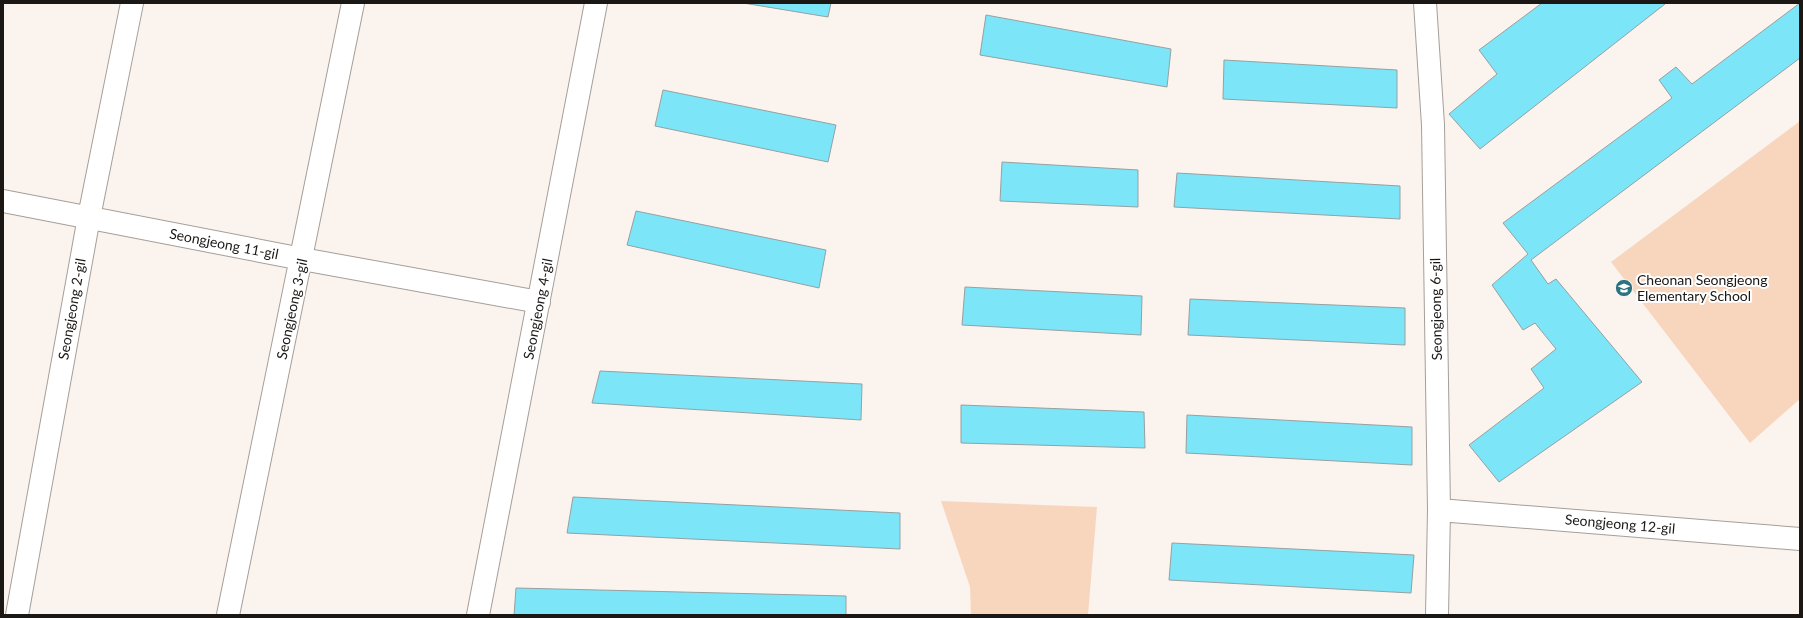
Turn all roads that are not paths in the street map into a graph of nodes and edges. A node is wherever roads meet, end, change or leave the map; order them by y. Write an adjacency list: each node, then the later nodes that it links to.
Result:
1 (132, 3): 6 (street, Seongjeong 2-gil)
2 (353, 3): 7 (street, Seongjeong 3-gil)
3 (596, 3): 8 (street, Seongjeong 4-gil)
4 (1425, 3): 9 (street, Seongjeong 6-gil)
5 (3, 201): 6 (street, Seongjeong 11-gil)
6 (89, 217): 7 (street, Seongjeong 11-gil); 11 (street, Seongjeong 2-gil)
7 (302, 259): 8 (street, Seongjeong 11-gil); 12 (street, Seongjeong 3-gil)
8 (539, 302): 13 (street, Seongjeong 4-gil)
9 (1439, 510): 10 (street, Seongjeong 12-gil); 14 (street, Seongjeong 6-gil)
10 (1800, 539)
11 (18, 615)
12 (228, 615)
13 (478, 615)
14 (1437, 615)

